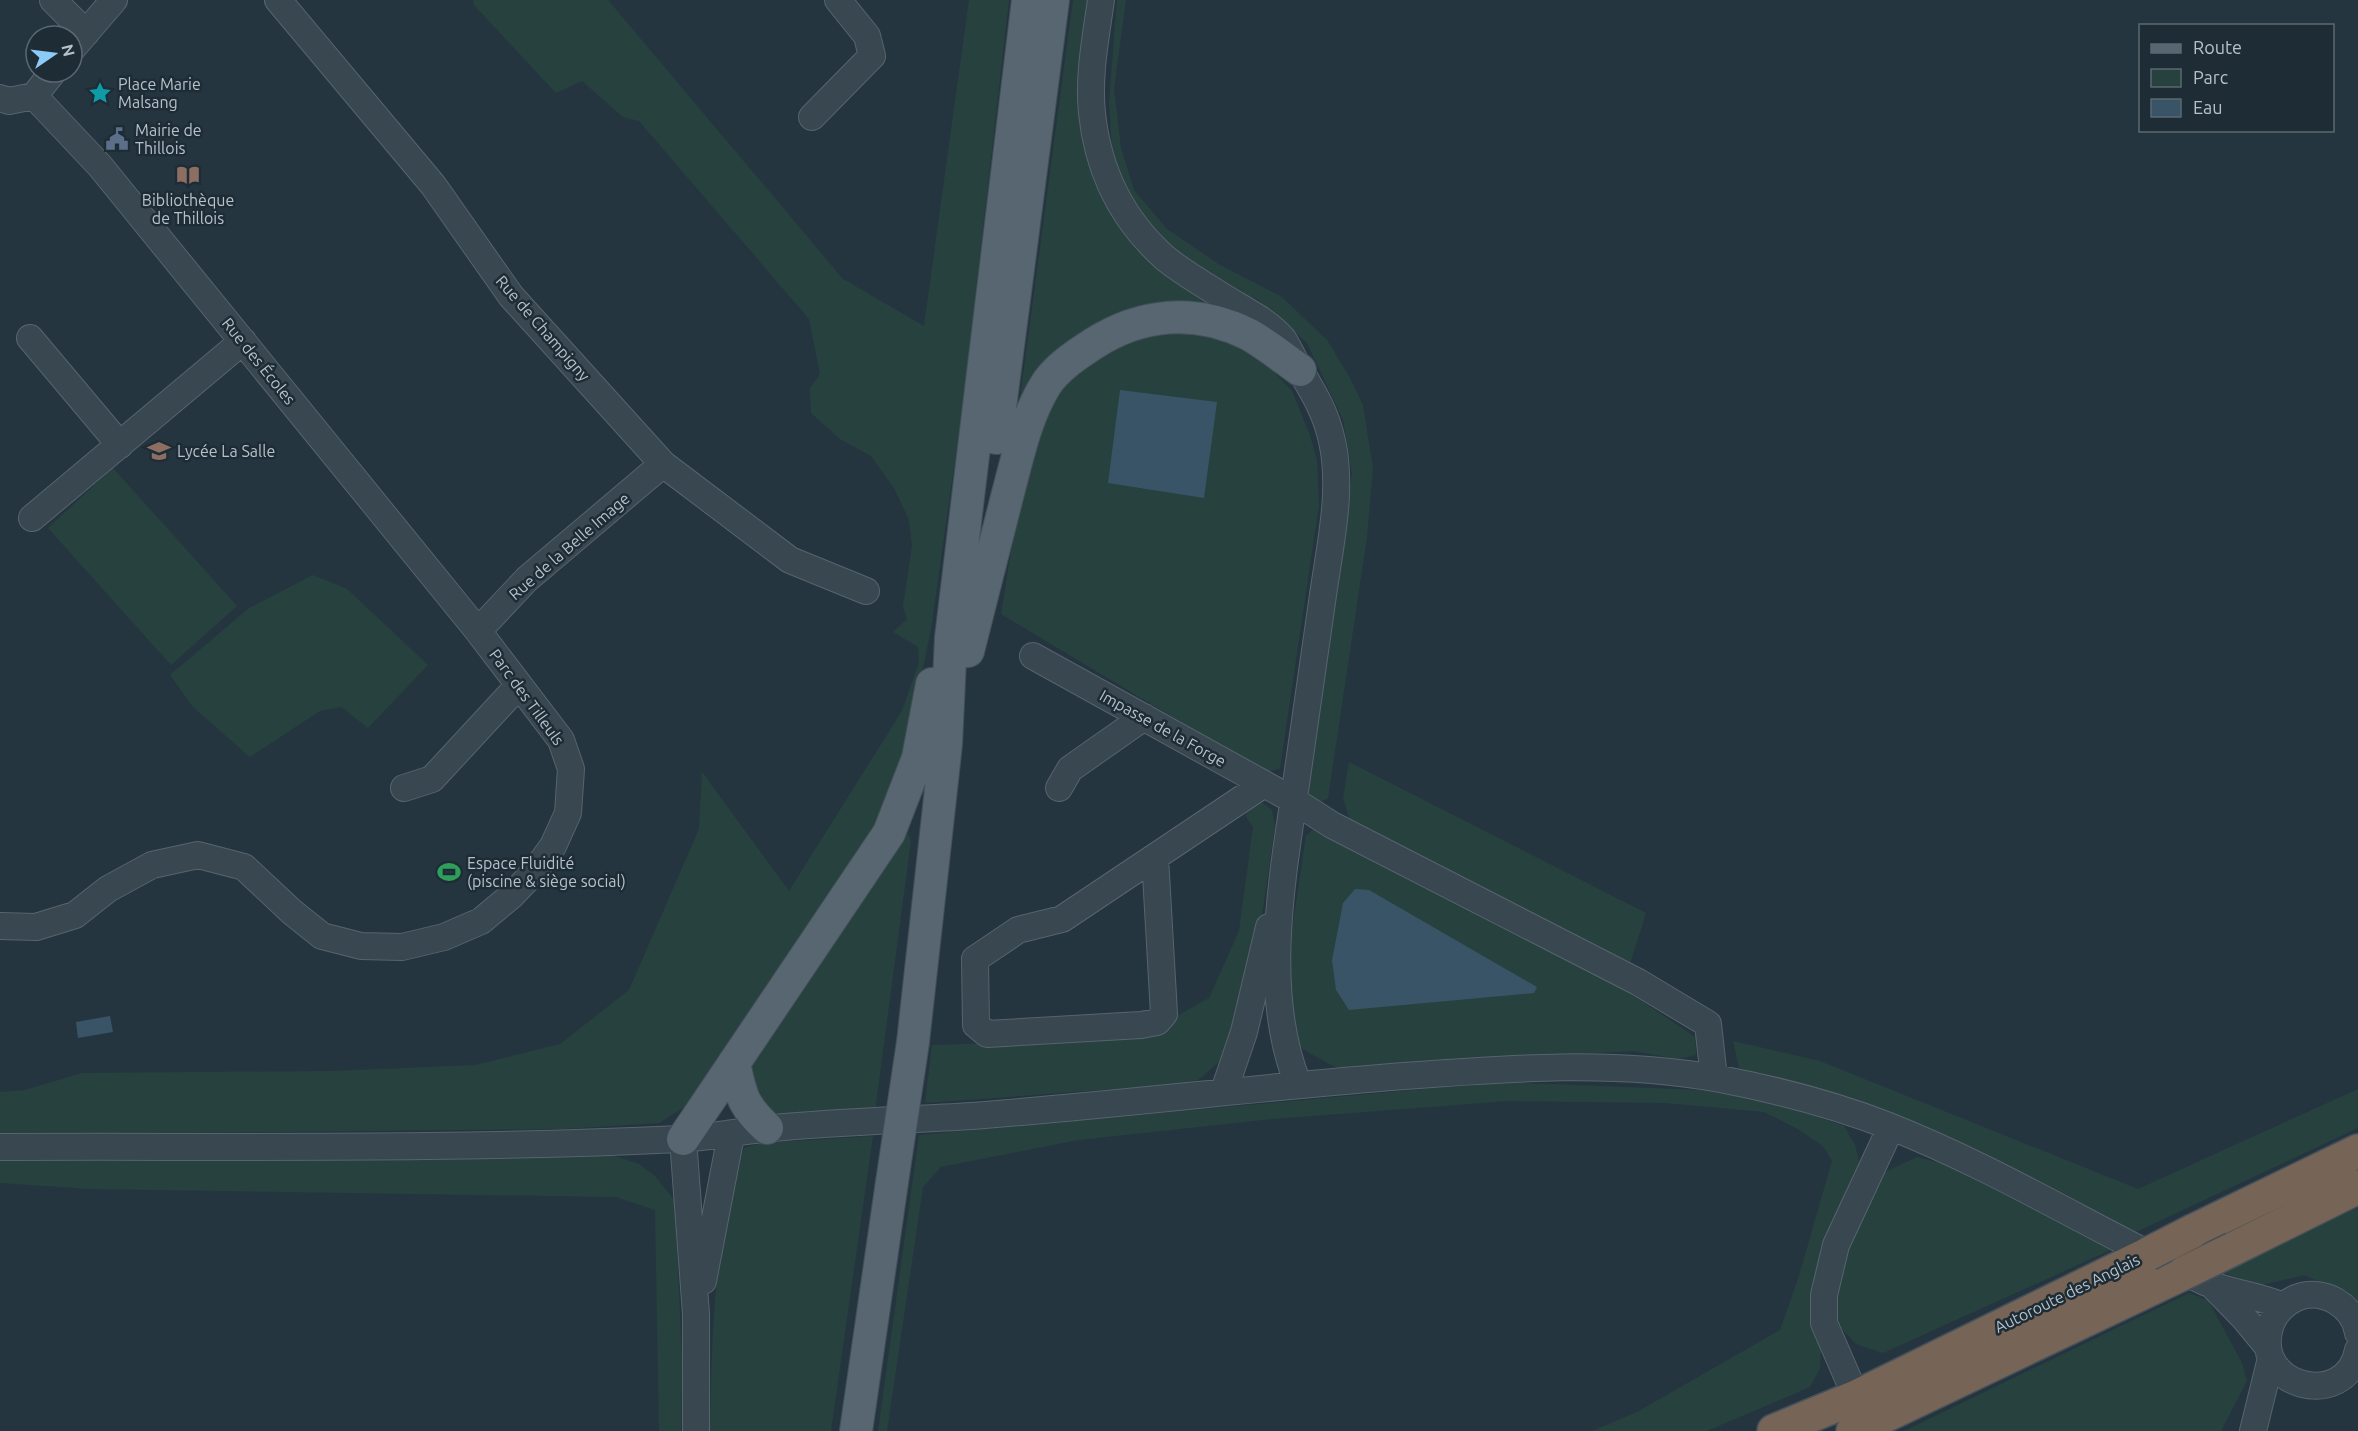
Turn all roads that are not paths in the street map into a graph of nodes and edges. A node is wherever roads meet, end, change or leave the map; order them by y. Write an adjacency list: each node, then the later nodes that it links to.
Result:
1 (53, 0): 8 (street)
2 (114, 0): 9 (street)
3 (278, 0): 17 (street, Rue de Champigny)
4 (837, 0): 12 (street)
5 (1028, 0): 18 (main road)
6 (1053, 0): 22 (main road)
7 (1101, 0): 15 (street)
8 (68, 24)
9 (84, 35)
10 (36, 84): 11 (street)
11 (11, 101): 14 (street, Rue des Écoles)
12 (812, 117)
13 (30, 338): 16 (street)
14 (248, 348): 16 (street); 21 (street, Rue des Écoles)
15 (1300, 370): 22 (main road); 30 (street)
16 (120, 445): 19 (street)
17 (663, 464): 20 (street, Rue de Champigny); 21 (street, Rue de la Belle Image)
18 (970, 470): 26 (main road); 34 (main road)
19 (32, 518)
20 (866, 591)
21 (478, 631): 24 (street, Parc des Tilleuls)
22 (968, 651): 26 (main road)
23 (1033, 656): 25 (street, Impasse de la Forge)
24 (519, 685): 28 (street); 33 (street, Parc des Tilleuls)
25 (1144, 717): 27 (street, Impasse de la Forge); 29 (street)
26 (946, 744): 55 (main road, bridge)
27 (1264, 784): 30 (street, Impasse de la Forge); 31 (street)
28 (404, 788)
29 (1059, 788)
30 (1293, 800): 32 (street); 35 (street, Impasse de la Forge)
31 (1155, 857): 31 (street)
32 (1281, 884): 36 (street); 37 (street)
33 (0, 926)
34 (734, 1063): 39 (main road); 41 (main road)
35 (1714, 1078): 36 (street); 38 (street)
36 (1298, 1084): 37 (street)
37 (1224, 1091): 39 (street)
38 (1891, 1127): 45 (street); 53 (street)
39 (767, 1128): 40 (street)
40 (731, 1135): 41 (street); 47 (street)
41 (683, 1139): 42 (street); 47 (street)
42 (0, 1147)
43 (2358, 1151): 53 (highway, Autoroute des Anglais, bridge)
44 (2358, 1187): 57 (highway, Autoroute des Anglais, bridge)
45 (2212, 1286): 46 (street); 50 (street)
46 (2283, 1306): 48 (street); 50 (street)
47 (696, 1314): 54 (street)
48 (2358, 1333)
49 (2358, 1350): 51 (street)
50 (2270, 1353): 52 (street); 58 (street)
51 (2346, 1382): 52 (street)
52 (2300, 1384): 59 (street)
53 (1856, 1397): 56 (highway, Autoroute des Anglais)
54 (696, 1431)
55 (856, 1431)
56 (1774, 1431)
57 (1853, 1431)
58 (2253, 1431)
59 (2260, 1431)

